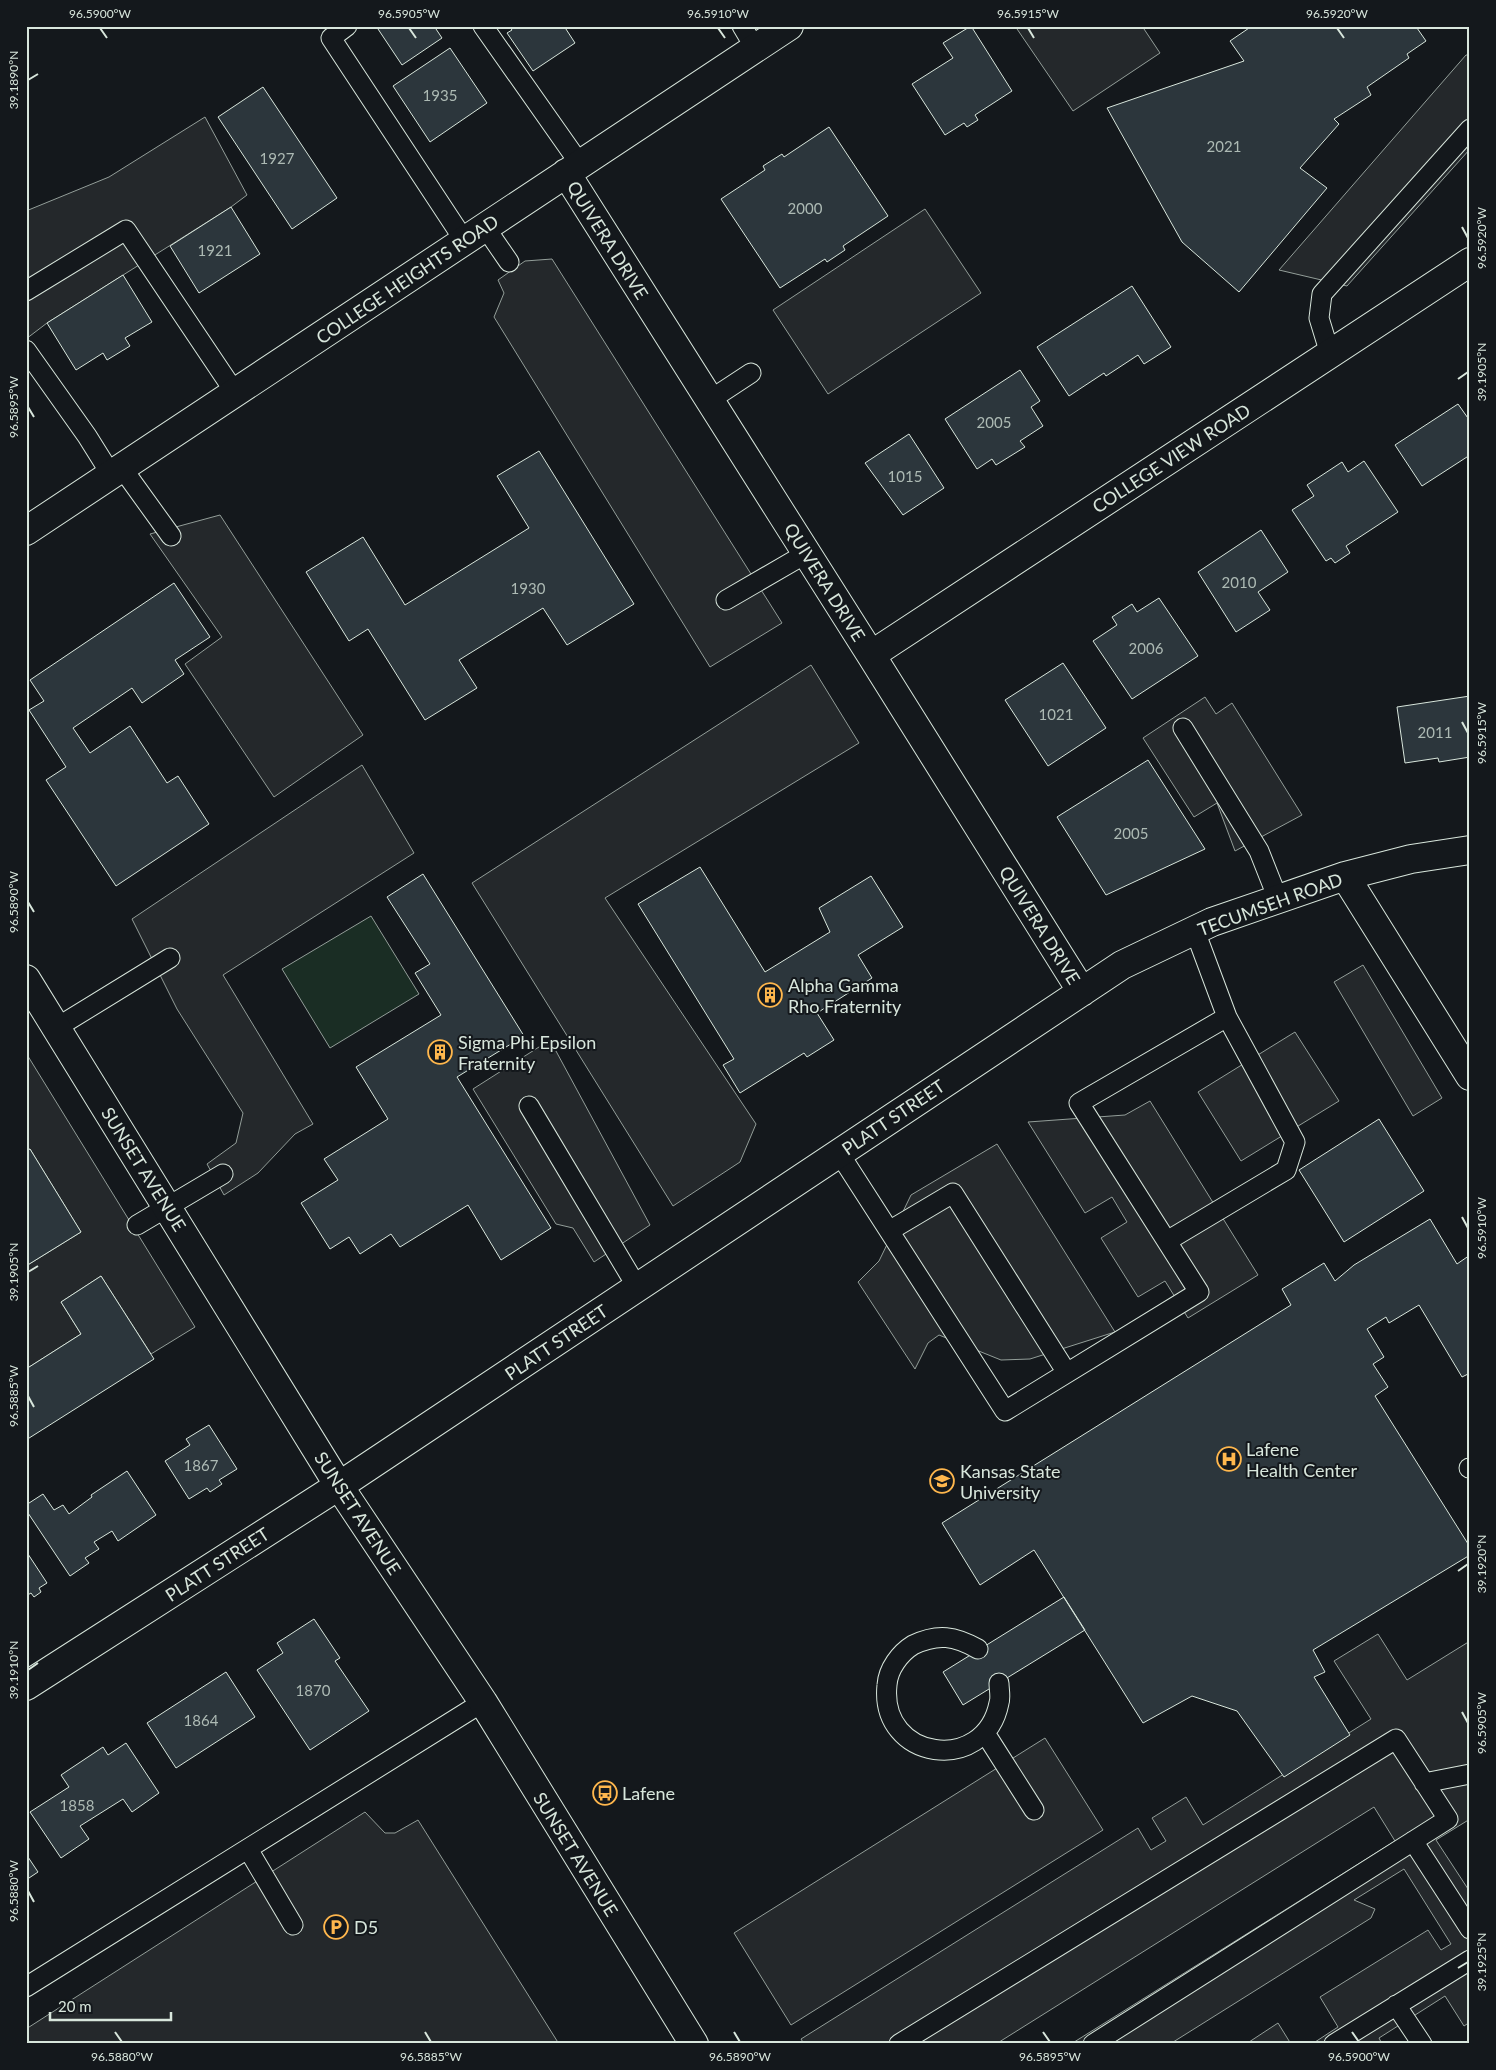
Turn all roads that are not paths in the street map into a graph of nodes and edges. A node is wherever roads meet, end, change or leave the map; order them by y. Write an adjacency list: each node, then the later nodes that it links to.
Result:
1 (347, 26): 7 (lane)
2 (483, 26): 6 (lane)
3 (789, 26): 4 (street, COLLEGE HEIGHTS ROAD)
4 (748, 37): 6 (street, COLLEGE HEIGHTS ROAD)
5 (1470, 130): 12 (lane)
6 (573, 169): 7 (street, COLLEGE HEIGHTS ROAD); 15 (street, QUIVERA DRIVE)
7 (475, 234): 8 (lane); 14 (street, COLLEGE HEIGHTS ROAD)
8 (509, 262)
9 (1470, 262): 12 (street, COLLEGE VIEW ROAD)
10 (26, 291): 14 (lane)
11 (26, 350): 16 (lane)
12 (1330, 354): 21 (street, COLLEGE VIEW ROAD)
13 (751, 373): 15 (lane)
14 (236, 394): 16 (street, COLLEGE HEIGHTS ROAD)
15 (710, 400): 19 (street, QUIVERA DRIVE)
16 (117, 472): 17 (street, COLLEGE HEIGHTS ROAD); 18 (lane)
17 (26, 532)
18 (171, 536)
19 (807, 553): 20 (lane); 21 (street, QUIVERA DRIVE)
20 (726, 600)
21 (871, 655): 29 (street, QUIVERA DRIVE)
22 (1183, 728): 25 (lane)
23 (1470, 850): 24 (street, TECUMSEH ROAD)
24 (1345, 876): 25 (street, TECUMSEH ROAD); 32 (street)
25 (1278, 899): 26 (street, TECUMSEH ROAD)
26 (1196, 930): 29 (street, TECUMSEH ROAD); 30 (lane)
27 (170, 958): 31 (lane)
28 (26, 979): 31 (street, SUNSET AVENUE)
29 (1082, 992): 34 (street, PLATT STREET)
30 (1226, 1017): 39 (lane); 39 (lane)
31 (56, 1028): 36 (street, SUNSET AVENUE)
32 (1470, 1076)
33 (529, 1106): 40 (lane)
34 (839, 1154): 38 (lane); 40 (street, PLATT STREET)
35 (223, 1174): 36 (lane)
36 (167, 1207): 37 (lane); 42 (street, SUNSET AVENUE)
37 (137, 1225)
38 (889, 1231): 41 (lane); 41 (lane)
39 (1167, 1241): 41 (lane)
40 (637, 1287): 42 (street, PLATT STREET)
41 (1068, 1373)
42 (339, 1486): 45 (street, PLATT STREET); 46 (street, SUNSET AVENUE)
43 (978, 1649): 47 (lane)
44 (999, 1684): 47 (lane)
45 (26, 1686)
46 (482, 1702): 52 (lane); 58 (street, SUNSET AVENUE)
47 (984, 1733): 50 (lane)
48 (1470, 1774): 49 (lane)
49 (1424, 1783): 51 (lane); 59 (lane)
50 (1034, 1810)
51 (1413, 1841): 54 (lane); 60 (lane)
52 (248, 1849): 53 (lane); 56 (lane)
53 (294, 1925)
54 (1470, 1929)
55 (1470, 1960): 57 (lane)
56 (26, 1987)
57 (1396, 2005): 61 (lane); 62 (lane)
58 (694, 2044)
59 (899, 2044)
60 (1093, 2044)
61 (1334, 2044)
62 (1422, 2044)

